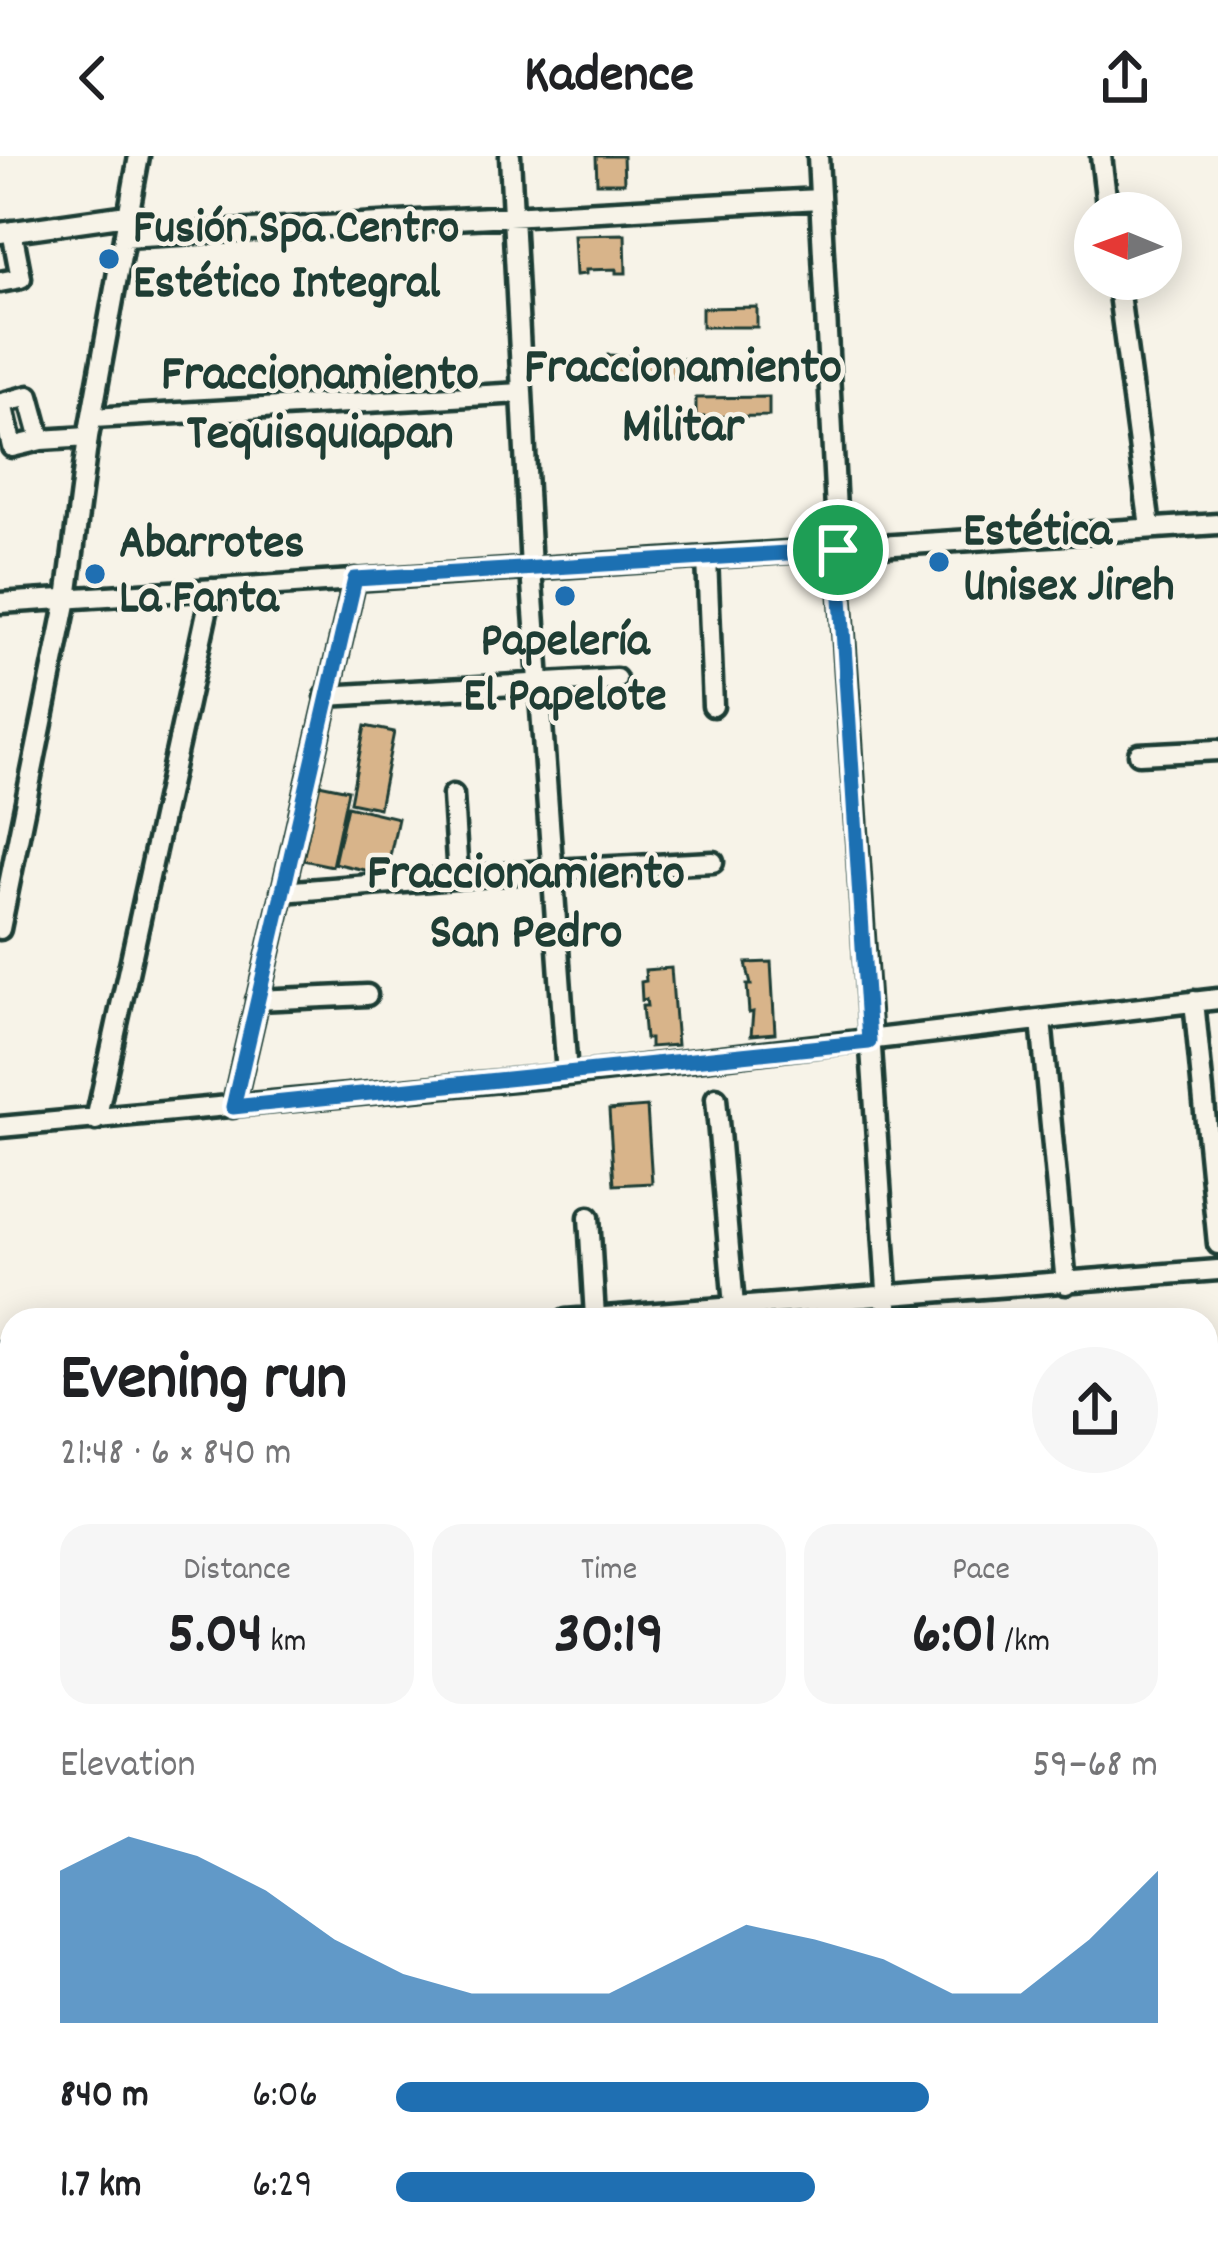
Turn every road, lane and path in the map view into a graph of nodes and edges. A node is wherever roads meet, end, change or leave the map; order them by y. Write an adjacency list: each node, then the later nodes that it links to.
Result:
1 (140, 156): 7 (street)
2 (510, 156): 8 (street)
3 (818, 156): 6 (street)
4 (1101, 156): 5 (street)
5 (1105, 192)
6 (820, 199): 8 (street); 18 (street)
7 (127, 215): 9 (street); 10 (street)
8 (513, 217): 10 (street); 13 (street)
9 (6, 232): 11 (street)
10 (124, 237): 14 (street)
11 (0, 282)
12 (1120, 300): 17 (street)
13 (521, 393): 14 (street); 20 (street)
14 (91, 427): 15 (street); 23 (street)
15 (40, 440)
16 (1218, 524): 17 (street)
17 (1150, 527): 18 (street)
18 (838, 550): 19 (street); 42 (street)
19 (707, 558): 20 (street); 28 (street)
20 (531, 569): 21 (street); 26 (street)
21 (355, 579): 22 (street); 27 (street)
22 (212, 589): 23 (street); 46 (street)
23 (67, 599): 24 (street); 36 (street)
24 (0, 603)
25 (616, 679): 26 (street)
26 (540, 683): 27 (street); 33 (street)
27 (326, 697): 35 (street)
28 (713, 706)
29 (1218, 750): 30 (street)
30 (1139, 754)
31 (453, 795): 34 (street)
32 (713, 862): 33 (street)
33 (554, 869): 34 (street); 43 (street)
34 (458, 878): 35 (street)
35 (282, 892): 39 (street)
36 (0, 929)
37 (367, 995): 39 (street)
38 (1218, 999): 40 (street)
39 (257, 1000): 45 (street)
40 (1194, 1001): 41 (street); 49 (street)
41 (1041, 1020): 42 (street); 51 (street)
42 (869, 1042): 43 (street); 52 (street)
43 (567, 1075): 45 (street)
44 (716, 1097): 53 (street)
45 (233, 1107): 46 (street)
46 (96, 1120): 47 (street)
47 (0, 1126)
48 (589, 1217): 54 (street)
49 (1218, 1244)
50 (1218, 1270): 51 (street)
51 (1066, 1283): 52 (street)
52 (887, 1297): 53 (street); 56 (street)
53 (734, 1306): 55 (street)
54 (595, 1308)
55 (724, 1308)
56 (888, 1308)

